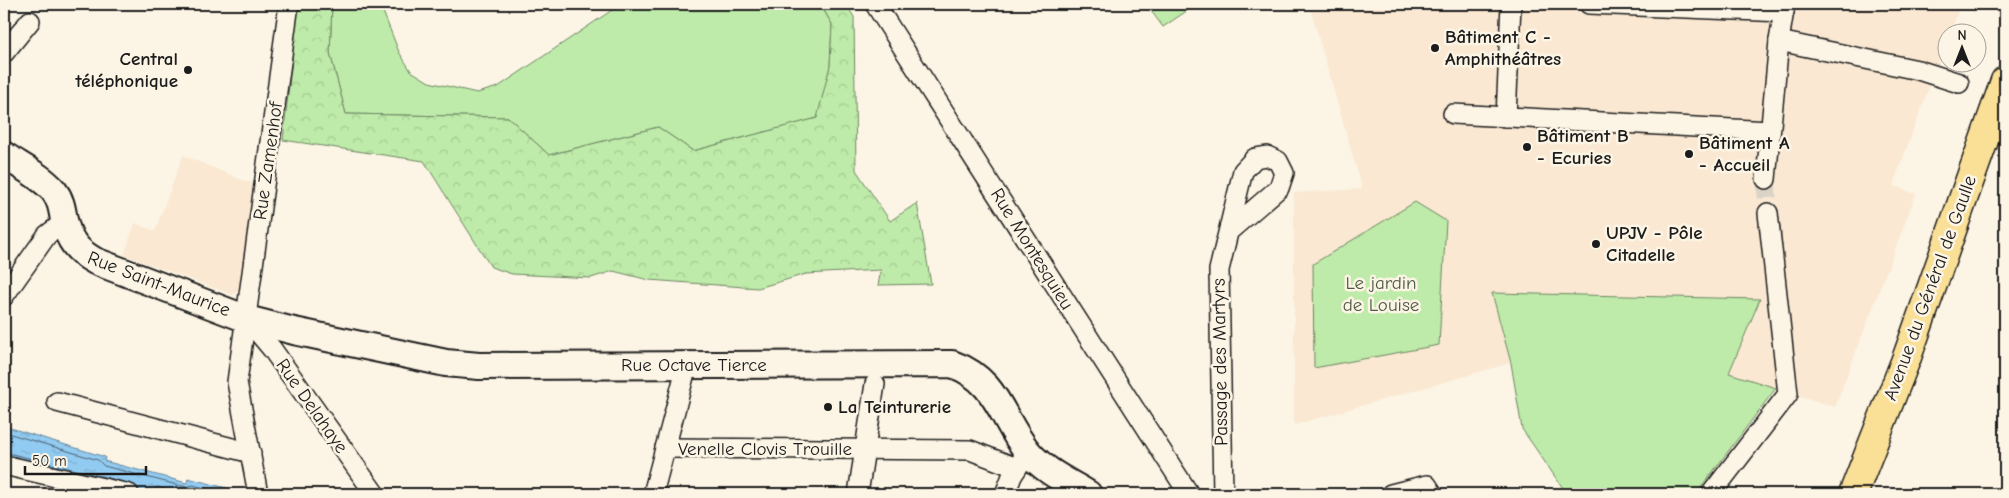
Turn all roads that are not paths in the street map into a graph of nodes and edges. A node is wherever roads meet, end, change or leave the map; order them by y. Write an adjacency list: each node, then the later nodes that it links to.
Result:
1 (289, 4): 20 (street, Rue Zamenhof)
2 (876, 4): 37 (street, Rue Montesquieu)
3 (1511, 4): 12 (street)
4 (1589, 4): 5 (street)
5 (1784, 8): 7 (street)
6 (30, 21): 8 (street)
7 (1779, 41): 10 (street); 13 (street)
8 (4, 53)
9 (2005, 81): 41 (main road, Avenue du Général de Gaulle)
10 (1959, 83)
11 (1452, 114): 12 (street)
12 (1506, 116): 13 (street)
13 (1770, 131): 15 (street)
14 (4, 155): 17 (street, Rue Saint-Maurice)
15 (1766, 179)
16 (1768, 213): 40 (street)
17 (64, 222): 19 (street); 20 (street, Rue Saint-Maurice)
18 (1229, 231): 38 (street, Passage des Martyrs)
19 (4, 296)
20 (247, 319): 21 (street, Rue Octave Tierce); 26 (street, Rue Zamenhof); 32 (street, Rue Delahaye)
21 (687, 365): 24 (street); 27 (street, Rue Octave Tierce)
22 (874, 384): 25 (street)
23 (57, 402): 26 (street)
24 (665, 448): 25 (street, Venelle Clovis Trouille); 33 (street)
25 (865, 449): 27 (street, Venelle Clovis Trouille); 34 (street)
26 (251, 453): 31 (street, Rue Zamenhof)
27 (1022, 460): 35 (street); 36 (street, Rue Octave Tierce)
28 (4, 465): 30 (street)
29 (1430, 489): 39 (street)
30 (128, 494)
31 (258, 494)
32 (374, 494)
33 (653, 494)
34 (858, 494)
35 (1005, 494)
36 (1088, 494)
37 (1188, 494)
38 (1222, 494)
39 (1391, 494)
40 (1711, 494)
41 (1853, 494)

